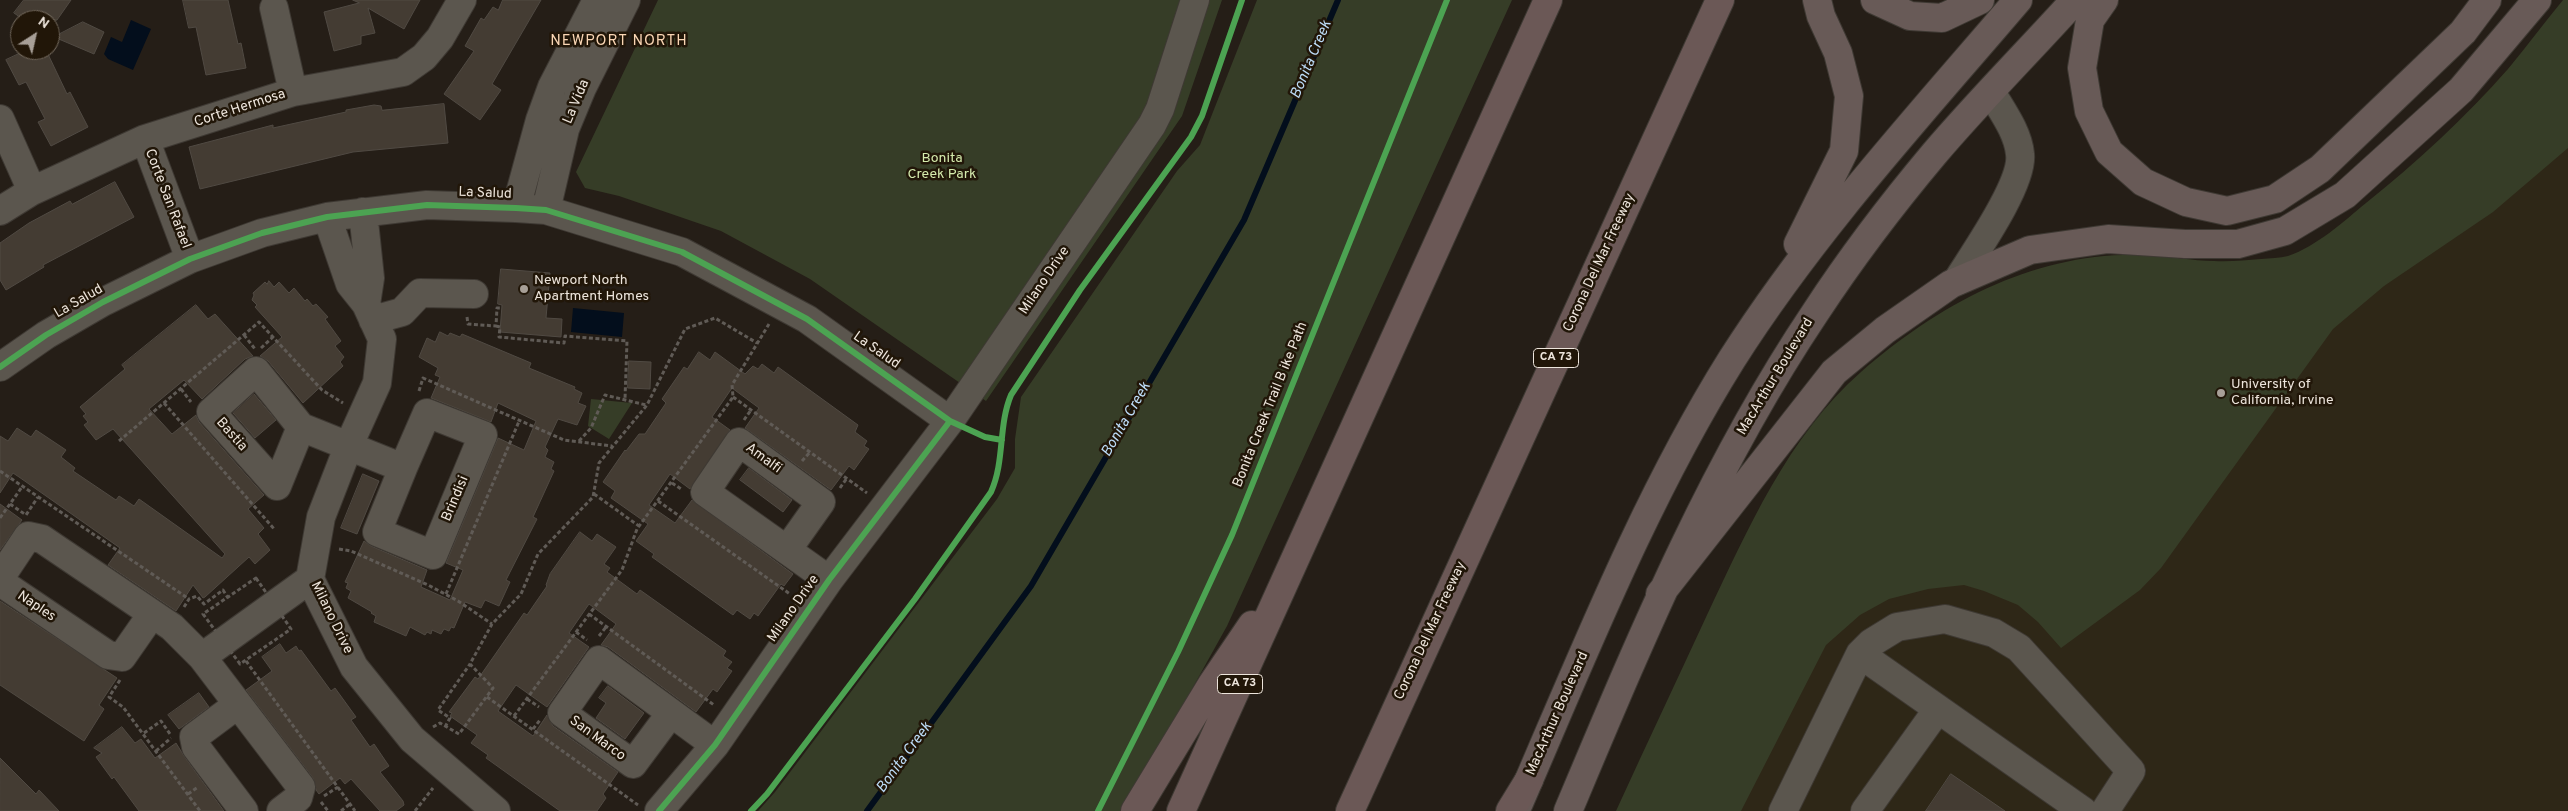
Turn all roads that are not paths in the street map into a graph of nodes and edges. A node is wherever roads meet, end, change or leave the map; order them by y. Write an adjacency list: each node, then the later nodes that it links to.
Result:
1 (462, 0): 16 (street, Corte Hermosa)
2 (597, 0): 21 (street, La Vida)
3 (626, 0): 23 (street, La Vida)
4 (1195, 0): 32 (street, Milano Drive)
5 (1548, 0): 37 (highway, CA 73)
6 (1720, 0): 47 (highway, Corona Del Mar Freeway / CA 73)
7 (1817, 0): 29 (main road)
8 (1875, 0): 9 (main road)
9 (1980, 0)
10 (2018, 0): 29 (main road, MacArthur Boulevard)
11 (2074, 0): 17 (main road, MacArthur Boulevard)
12 (2104, 0): 13 (main road)
13 (2487, 0)
14 (2537, 0): 27 (main road)
15 (274, 8): 16 (street)
16 (293, 92): 19 (street, Corte Hermosa)
17 (1991, 92): 27 (street); 40 (main road, MacArthur Boulevard)
18 (0, 119): 20 (street)
19 (144, 139): 20 (street, Corte Hermosa); 26 (street, Corte San Rafael)
20 (32, 191): 22 (street, Corte Hermosa)
21 (516, 208): 23 (street, La Salud); 24 (street, La Salud)
22 (0, 210)
23 (546, 210): 32 (street, La Salud)
24 (363, 212): 25 (street, La Salud); 30 (street, Milano Drive)
25 (327, 217): 26 (street, La Salud); 30 (street, Milano Drive)
26 (190, 259): 31 (street, La Salud)
27 (1957, 281): 40 (main road)
28 (474, 294): 30 (street)
29 (1770, 302): 49 (main road, MacArthur Boulevard)
30 (370, 312): 34 (street, Milano Drive)
31 (0, 366)
32 (950, 421): 39 (street, Milano Drive)
33 (302, 427): 34 (street)
34 (349, 445): 35 (street); 38 (street, Milano Drive)
35 (403, 468): 35 (street, Brindisi)
36 (787, 550): 39 (street)
37 (1298, 557): 54 (highway); 55 (highway, CA 73)
38 (310, 579): 43 (street); 53 (street, Milano Drive)
39 (829, 580): 48 (street, Milano Drive)
40 (1660, 594): 60 (main road, MacArthur Boulevard)
41 (162, 621): 41 (street, Naples); 43 (street, Naples)
42 (1860, 654): 45 (street); 61 (street); 64 (street)
43 (202, 657): 44 (street, Naples)
44 (237, 705): 51 (street); 52 (street, Naples)
45 (1938, 709): 62 (street); 63 (street)
46 (670, 713): 48 (street)
47 (1391, 716): 56 (highway, CA 73); 57 (highway)
48 (714, 745): 50 (street, Milano Drive)
49 (1529, 780): 58 (highway); 59 (main road, MacArthur Boulevard)
50 (649, 808)
51 (244, 811)
52 (281, 811)
53 (496, 811)
54 (1135, 811)
55 (1182, 811)
56 (1350, 811)
57 (1358, 811)
58 (1510, 811)
59 (1515, 811)
60 (1568, 811)
61 (1783, 811)
62 (1864, 811)
63 (2083, 811)
64 (2105, 811)

